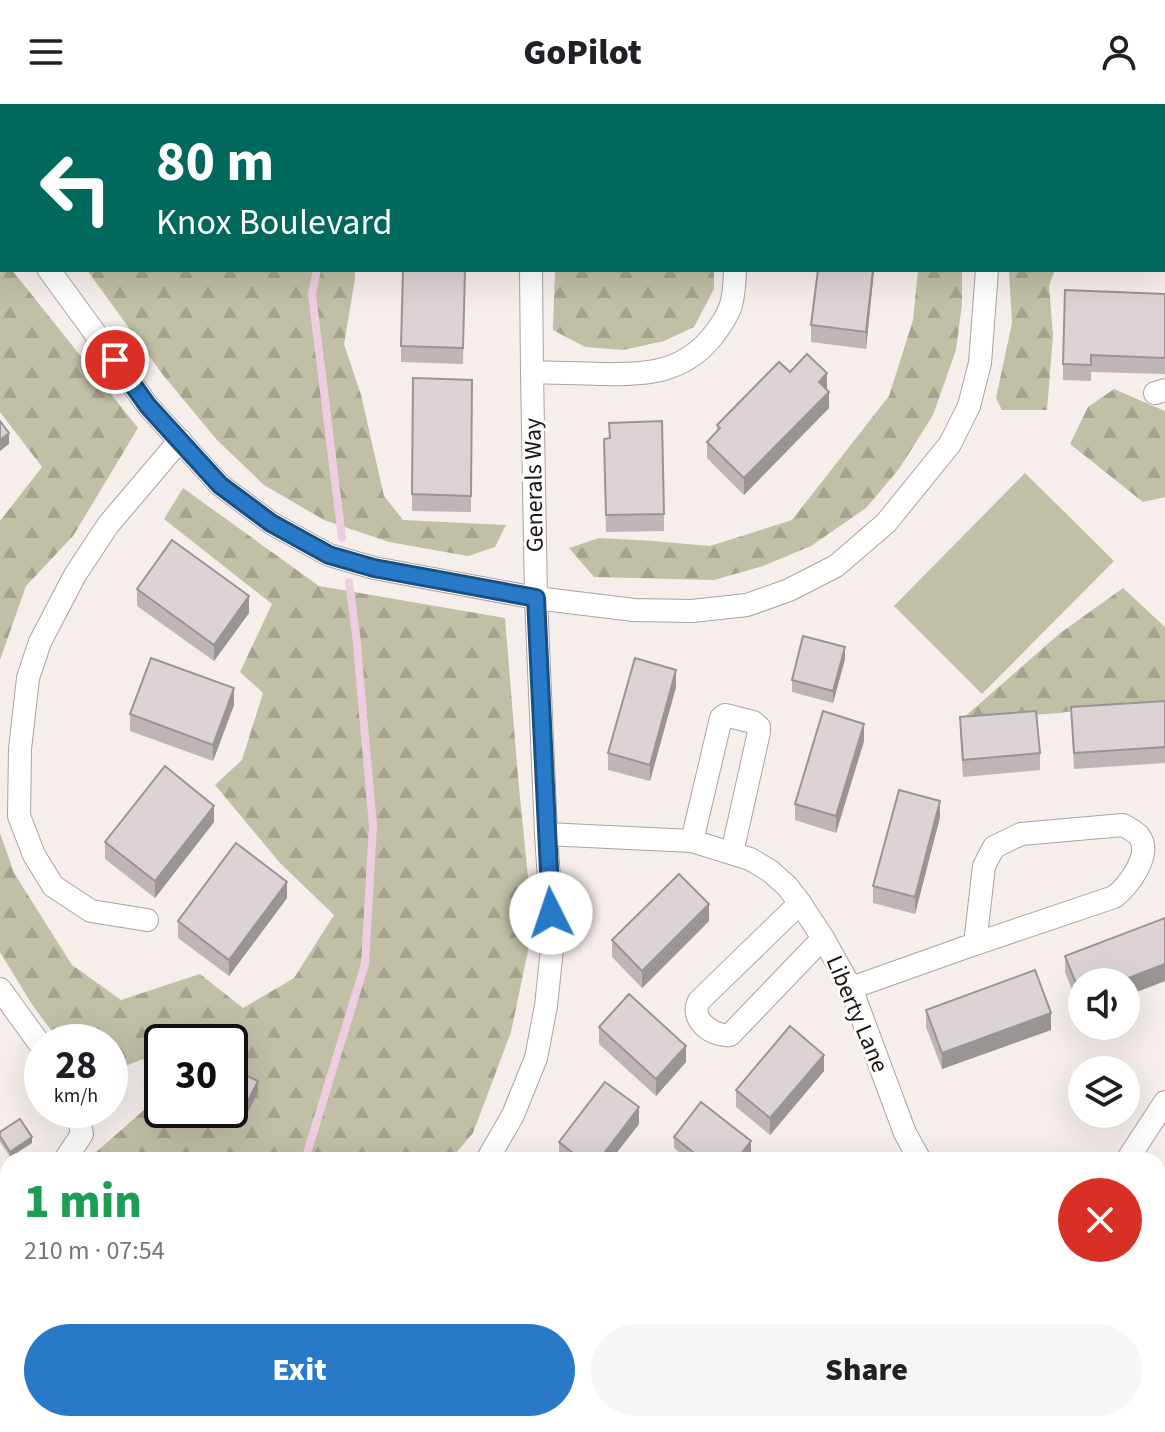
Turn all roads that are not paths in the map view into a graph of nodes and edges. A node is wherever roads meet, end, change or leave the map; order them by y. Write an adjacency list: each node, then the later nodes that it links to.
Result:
1 (50, 272): 6 (street)
2 (531, 272): 5 (street, Generals Way)
3 (735, 272): 5 (street)
4 (987, 272): 7 (street)
5 (532, 372): 7 (street, Generals Way)
6 (180, 440): 7 (street); 12 (street)
7 (536, 598): 8 (street, Generals Way)
8 (546, 834): 9 (street, Liberty Lane); 21 (street, Generals Way)
9 (692, 841): 10 (street, Liberty Lane); 10 (street)
10 (732, 853): 11 (street, Liberty Lane)
11 (800, 903): 13 (street, Liberty Lane); 13 (street)
12 (147, 920)
13 (823, 938): 15 (street, Liberty Lane)
14 (975, 944): 14 (street); 15 (street)
15 (851, 988): 22 (street, Liberty Lane)
16 (0, 989): 17 (street)
17 (25, 1024)
18 (1165, 1102): 23 (street)
19 (81, 1128): 20 (street)
20 (70, 1152)
21 (492, 1152)
22 (916, 1152)
23 (1132, 1152)

